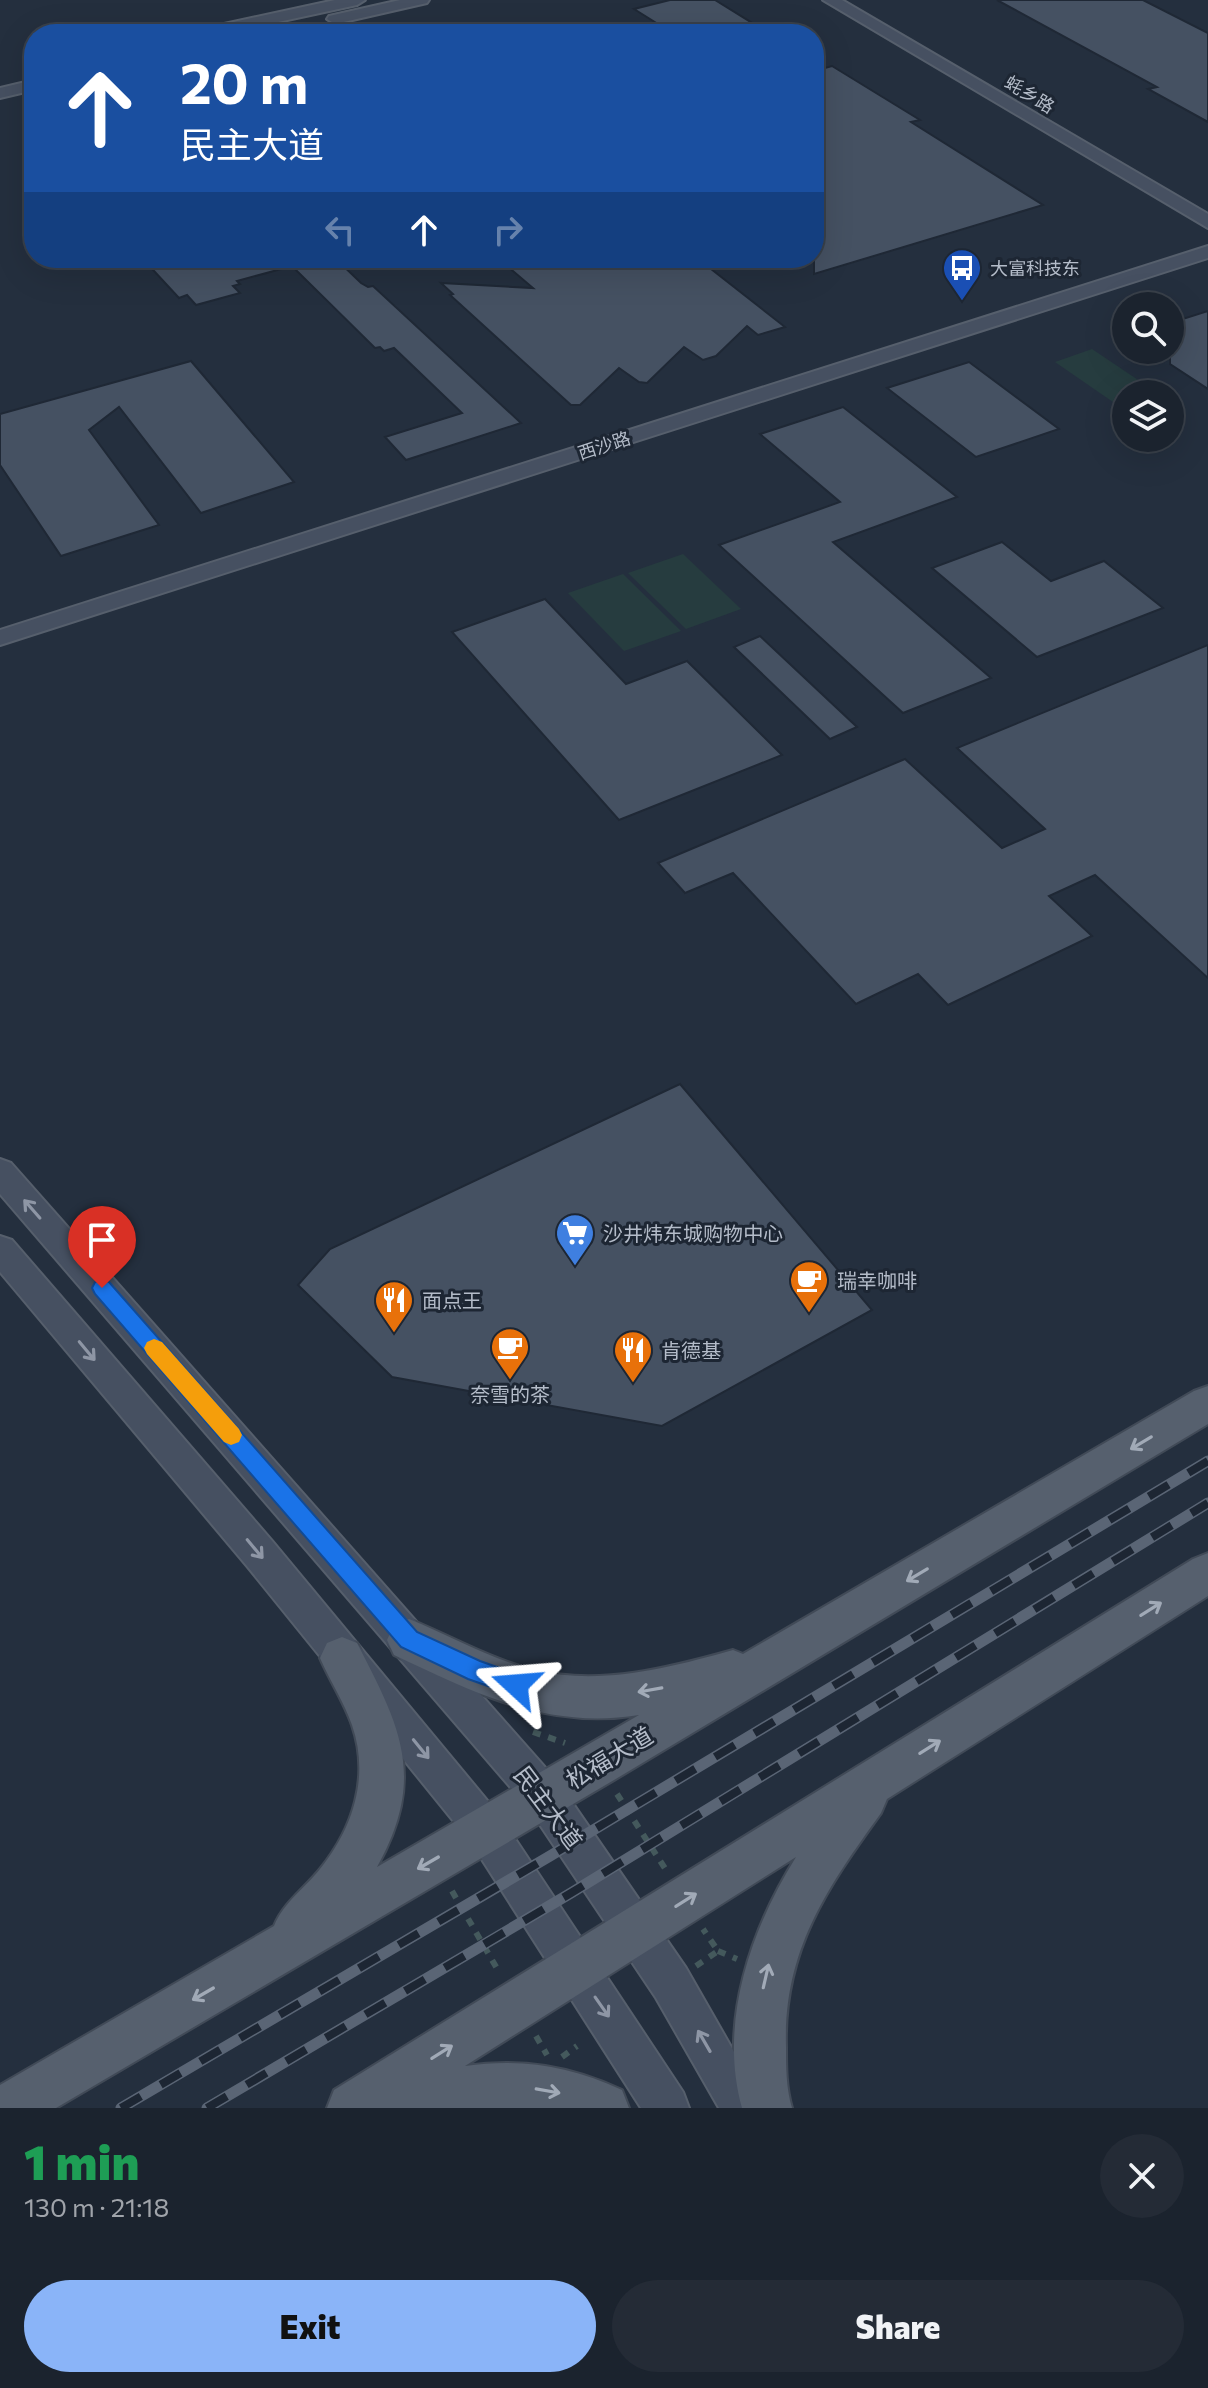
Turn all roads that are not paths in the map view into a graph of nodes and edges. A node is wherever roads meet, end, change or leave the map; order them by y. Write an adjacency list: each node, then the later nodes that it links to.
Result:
1 (357, 0): 5 (street)
2 (421, 0): 6 (street)
3 (831, 0): 12 (street, 蚝乡路)
4 (854, 0): 11 (street, 蚝乡路)
5 (247, 24)
6 (312, 24)
7 (24, 73): 8 (street)
8 (0, 78)
9 (24, 87): 10 (street)
10 (0, 93)
11 (1208, 206)
12 (1208, 222)
13 (1208, 252): 14 (street, 西沙路)
14 (0, 638)
15 (0, 1172): 19 (street, 民主大道, one-way to 15)
16 (0, 1249): 21 (street, one-way to 21)
17 (1208, 1403): 20 (main road, 松福大道, one-way to 20)
18 (1208, 1573): 22 (main road, one-way to 18)
19 (409, 1640): 20 (main road, one-way to 19); 23 (street, 民主大道)
20 (779, 1657): 23 (main road, 松福大道)
21 (342, 1658): 24 (street, one-way to 24); 26 (main road)
22 (877, 1781): 25 (main road, one-way to 22); 34 (main road, one-way to 22)
23 (544, 1796): 24 (main road, 松福大道); 25 (street, 民主大道)
24 (486, 1830): 26 (main road, 松福大道, one-way to 26); 27 (street)
25 (637, 1931): 27 (main road); 33 (street, 民主大道, one-way to 25)
26 (257, 1963): 28 (main road, 松福大道, one-way to 28)
27 (576, 1969): 29 (main road, one-way to 27); 32 (street, one-way to 32)
28 (8, 2108)
29 (352, 2108)
30 (389, 2108): 31 (main road, one-way to 31)
31 (604, 2108)
32 (667, 2108)
33 (744, 2108)
34 (767, 2108)

